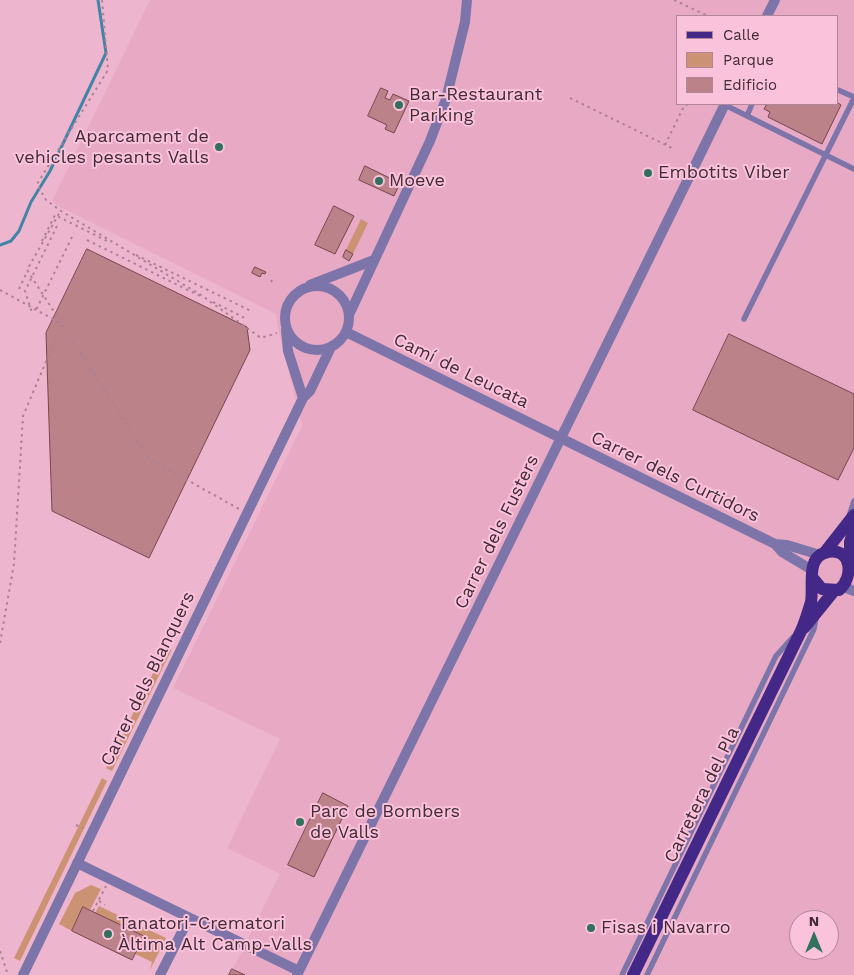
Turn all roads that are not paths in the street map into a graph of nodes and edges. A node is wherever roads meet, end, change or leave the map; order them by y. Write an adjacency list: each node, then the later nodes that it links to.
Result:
1 (467, 0): 12 (street)
2 (775, 0): 3 (street)
3 (768, 15)
4 (839, 90): 5 (lane)
5 (854, 98): 10 (lane)
6 (725, 105): 20 (street, Carrer dels Fusters)
7 (727, 105): 9 (lane)
8 (752, 105): 9 (lane)
9 (747, 116): 10 (lane)
10 (827, 155): 11 (lane); 15 (lane)
11 (854, 169)
12 (374, 260): 13 (street); 14 (street)
13 (303, 289): 14 (street); 16 (street)
14 (349, 315): 17 (street)
15 (744, 319)
16 (286, 329): 18 (street); 19 (street)
17 (346, 332): 18 (street); 20 (street, Camí de Leucata)
18 (331, 347): 19 (street, Carrer dels Blanquers)
19 (303, 398): 30 (street, Carrer dels Blanquers)
20 (561, 439): 23 (street, Carrer dels Curtidors); 32 (street, Carrer dels Fusters)
21 (854, 501): 22 (lane)
22 (851, 523): 24 (main road); 25 (main road)
23 (775, 544): 24 (street, Carrer dels Curtidors); 26 (street, Carrer dels Curtidors)
24 (822, 554): 25 (main road); 26 (main road)
25 (852, 567): 27 (main road)
26 (812, 574): 27 (main road); 29 (main road)
27 (844, 590): 28 (main road)
28 (816, 615): 29 (main road); 37 (lane)
29 (803, 628): 35 (lane); 36 (main road, Carretera del Pla)
30 (77, 864): 31 (street); 33 (street, Carrer dels Blanquers)
31 (189, 918): 32 (street); 34 (street)
32 (298, 973)
33 (23, 975)
34 (160, 975)
35 (622, 975)
36 (633, 975)
37 (647, 975)

